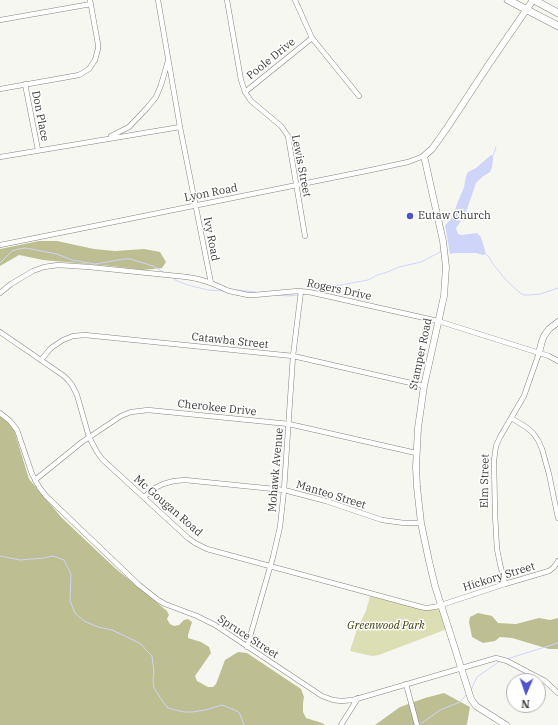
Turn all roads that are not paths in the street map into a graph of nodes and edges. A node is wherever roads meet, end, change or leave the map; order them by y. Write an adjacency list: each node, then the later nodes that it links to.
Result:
1 (158, 0): 12 (street, Ivy Road)
2 (227, 0): 15 (street, Poole Drive)
3 (295, 0): 11 (street, Poole Drive)
4 (508, 0): 7 (main road)
5 (534, 0): 7 (street); 8 (main road)
6 (91, 2): 9 (street); 13 (street)
7 (527, 10): 10 (main road); 20 (street)
8 (558, 12)
9 (0, 20)
10 (558, 26)
11 (312, 38): 15 (street, Poole Drive); 16 (street)
12 (169, 59): 17 (street, Ivy Road); 18 (street)
13 (25, 84): 14 (street); 19 (street, Don Place)
14 (0, 89)
15 (245, 92): 22 (street, Lewis Street)
16 (358, 96)
17 (180, 127): 18 (street); 23 (street, Ivy Road)
18 (106, 139): 19 (street)
19 (38, 150): 21 (street)
20 (424, 156): 22 (street, Lyon Road); 29 (street, Stamper Road)
21 (0, 157)
22 (296, 185): 23 (street, Lyon Road); 24 (street, Lewis Street)
23 (196, 206): 25 (street, Lyon Road); 26 (street, Ivy Road)
24 (305, 236)
25 (0, 245)
26 (211, 283): 27 (street, Rogers Drive); 28 (street, Rogers Drive)
27 (301, 291): 29 (street, Rogers Drive); 33 (street, Mohawk Avenue)
28 (0, 293)
29 (438, 321): 32 (street, Rogers Drive); 36 (street, Stamper Road)
30 (558, 322): 32 (street, Elm Street)
31 (0, 332): 34 (street, Mc Gougan Road)
32 (539, 353): 35 (street, Rogers Drive); 38 (street, Elm Street)
33 (293, 356): 34 (street, Catawba Street); 36 (street, Catawba Street); 39 (street, Mohawk Avenue)
34 (41, 360): 40 (street, Mc Gougan Road)
35 (558, 361)
36 (424, 386): 41 (street, Stamper Road)
37 (0, 413): 42 (street, Spruce Street)
38 (511, 418): 45 (street); 49 (street, Elm Street)
39 (289, 424): 40 (street, Cherokee Drive); 41 (street, Cherokee Drive); 43 (street, Mohawk Avenue)
40 (89, 437): 42 (street, Cherokee Drive); 44 (street, Mc Gougan Road)
41 (416, 453): 46 (street, Stamper Road)
42 (35, 480): 51 (street, Spruce Street)
43 (284, 490): 44 (street, Manteo Street); 46 (street, Manteo Street); 48 (street, Mohawk Avenue)
44 (144, 497): 48 (street, Mc Gougan Road)
45 (558, 518)
46 (421, 523): 50 (street, Stamper Road)
47 (558, 561): 49 (street, Hickory Street)
48 (270, 566): 50 (street, Mc Gougan Road); 51 (street, Mohawk Avenue)
49 (505, 584): 50 (street, Hickory Street)
50 (441, 605): 52 (street, Stamper Road)
51 (247, 647): 55 (street, Spruce Street)
52 (461, 668): 53 (street, Spruce Street); 54 (street, Spruce Street); 58 (street, Stamper Road)
53 (406, 684): 55 (street, Spruce Street); 57 (street)
54 (558, 693)
55 (358, 698): 56 (street)
56 (341, 725)
57 (417, 725)
58 (506, 725)

